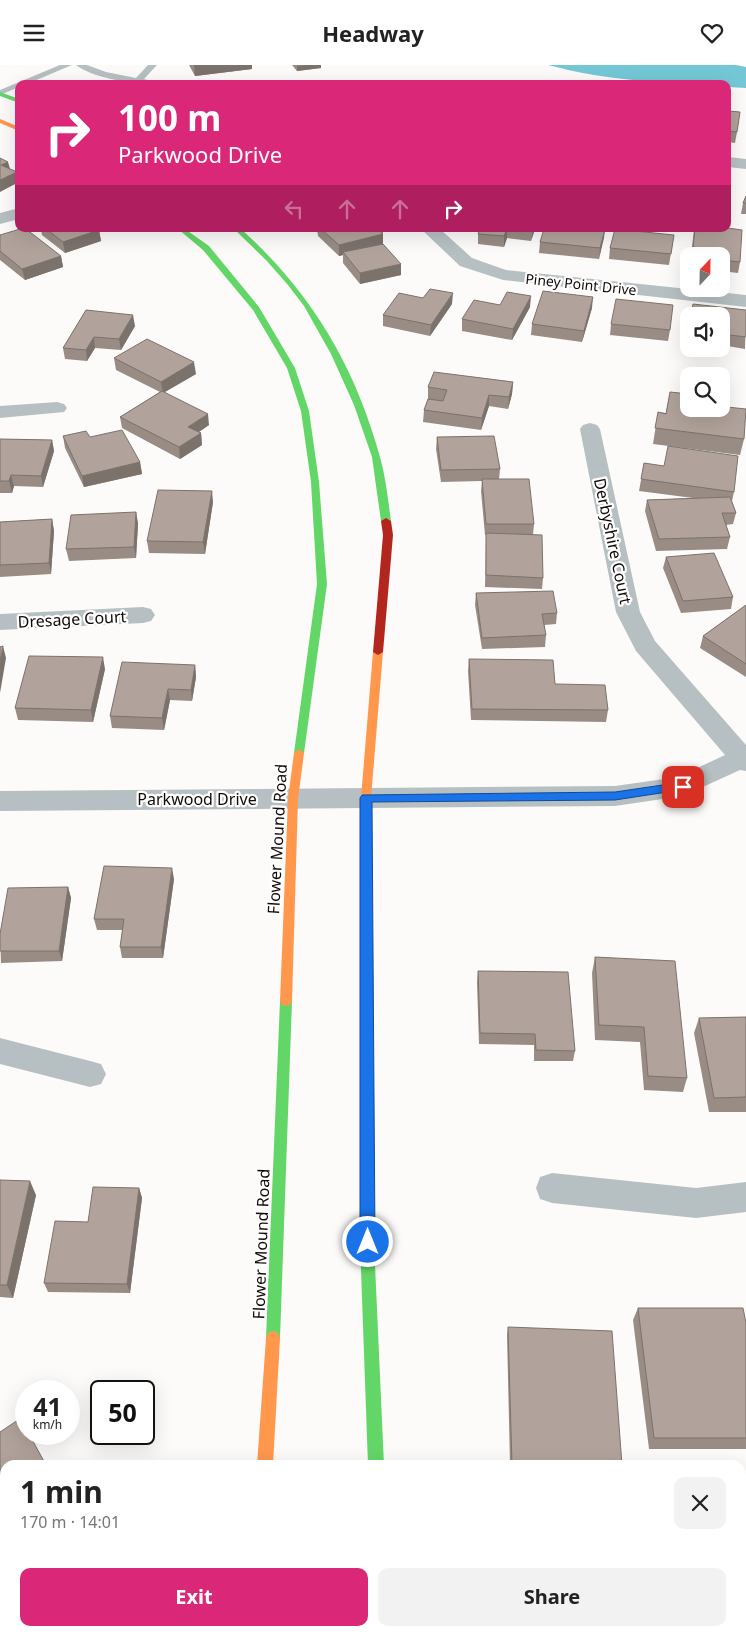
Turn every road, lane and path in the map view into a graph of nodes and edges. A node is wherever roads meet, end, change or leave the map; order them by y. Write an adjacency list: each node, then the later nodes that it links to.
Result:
1 (68, 65): 4 (lane)
2 (153, 65): 6 (lane)
3 (83, 66): 5 (lane)
4 (28, 80)
5 (133, 80)
6 (139, 80)
7 (15, 86): 8 (lane)
8 (0, 94): 9 (main road)
9 (15, 100)
10 (0, 121): 11 (main road)
11 (15, 127)
12 (731, 162): 13 (street)
13 (746, 164)
14 (15, 214): 15 (street)
15 (0, 219)
16 (185, 232): 27 (main road, Flower Mound Road)
17 (240, 232): 26 (main road)
18 (433, 232): 19 (street, Piney Point Drive)
19 (746, 301)
20 (57, 408): 21 (street)
21 (0, 412)
22 (590, 429): 25 (street, Derbyshire Court)
23 (143, 615): 24 (street, Dresage Court)
24 (0, 622)
25 (745, 759): 26 (street, Parkwood Drive)
26 (366, 798): 27 (street, Parkwood Drive); 34 (main road)
27 (293, 799): 28 (street, Parkwood Drive); 33 (main road, Flower Mound Road)
28 (0, 801)
29 (0, 1051): 30 (street)
30 (90, 1074)
31 (552, 1188): 32 (street)
32 (746, 1197)
33 (265, 1460)
34 (376, 1460)

